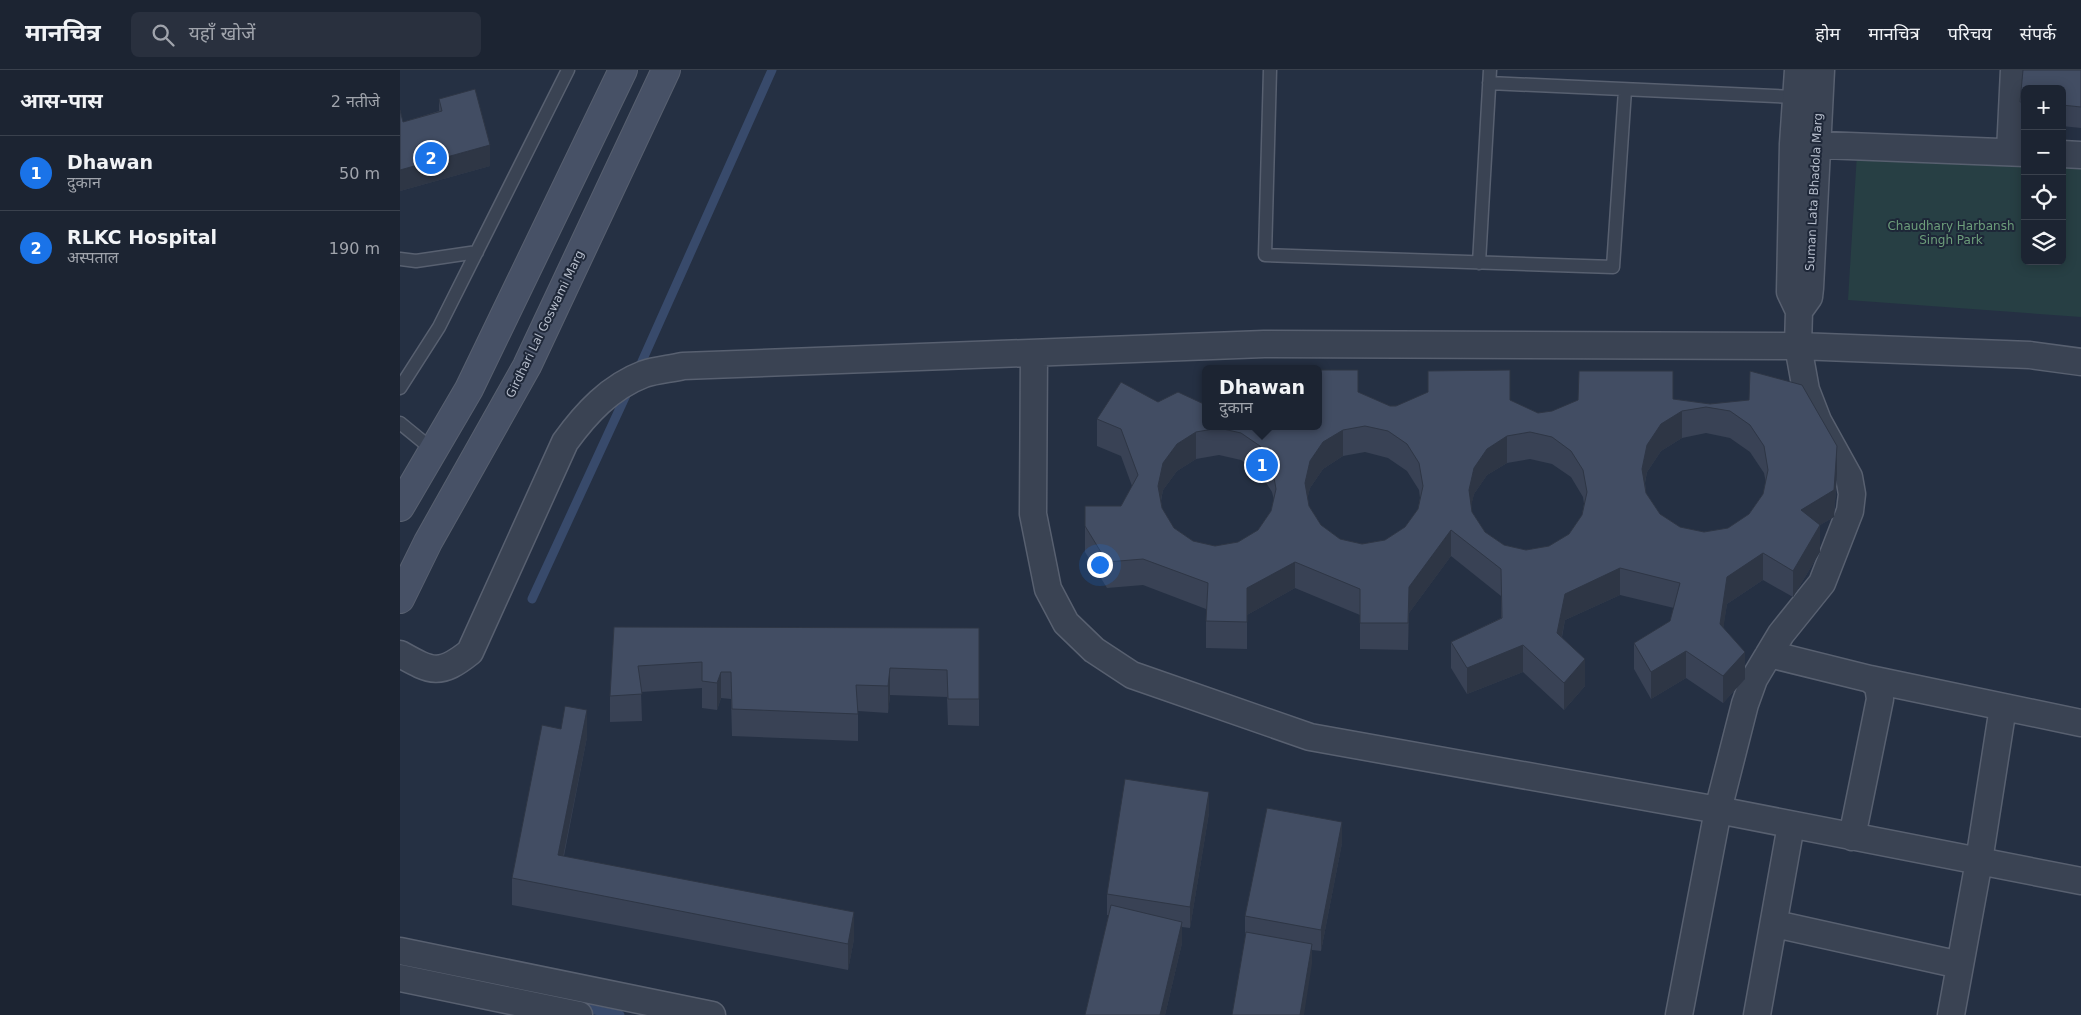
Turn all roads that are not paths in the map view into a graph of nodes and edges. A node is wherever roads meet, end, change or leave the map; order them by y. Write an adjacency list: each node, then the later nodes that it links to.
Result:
1 (568, 70): 15 (lane)
2 (623, 70): 23 (main road)
3 (666, 70): 25 (main road, Girdhari Lal Goswami Marg)
4 (1270, 70): 17 (lane)
5 (1798, 70): 10 (street, Suman Lata Bhadola Marg)
6 (1821, 70): 11 (street, Suman Lata Bhadola Marg)
7 (2014, 70): 12 (street)
8 (1490, 76): 9 (lane); 17 (lane)
9 (1625, 90): 10 (lane); 17 (lane)
10 (1796, 97): 11 (street, Suman Lata Bhadola Marg)
11 (1804, 144): 12 (street); 18 (street, Suman Lata Bhadola Marg)
12 (2018, 153)
13 (2066, 154): 14 (street)
14 (2081, 155)
15 (477, 252): 16 (lane); 21 (lane)
16 (400, 259)
17 (1479, 263)
18 (1798, 346): 19 (street); 20 (street); 27 (street, Suman Lata Bhadola Marg)
19 (1034, 353): 26 (street); 31 (street)
20 (2081, 362)
21 (400, 388)
22 (400, 423): 23 (lane)
23 (433, 450): 24 (main road)
24 (400, 507)
25 (400, 599)
26 (400, 654)
27 (1769, 654): 28 (street); 31 (street, Suman Lata Bhadola Marg)
28 (1870, 679): 29 (street); 33 (street)
29 (2003, 707): 30 (street); 34 (street)
30 (2081, 724)
31 (1718, 810): 32 (street); 42 (street, Suman Lata Bhadola Marg)
32 (1791, 825): 33 (street); 36 (street)
33 (1852, 837): 34 (street)
34 (1979, 861): 35 (street); 38 (street)
35 (2081, 881)
36 (1774, 924): 38 (street); 43 (street)
37 (400, 952): 41 (street)
38 (1960, 965): 44 (street)
39 (400, 978): 40 (street)
40 (579, 1015)
41 (712, 1015)
42 (1679, 1015)
43 (1757, 1015)
44 (1951, 1015)

